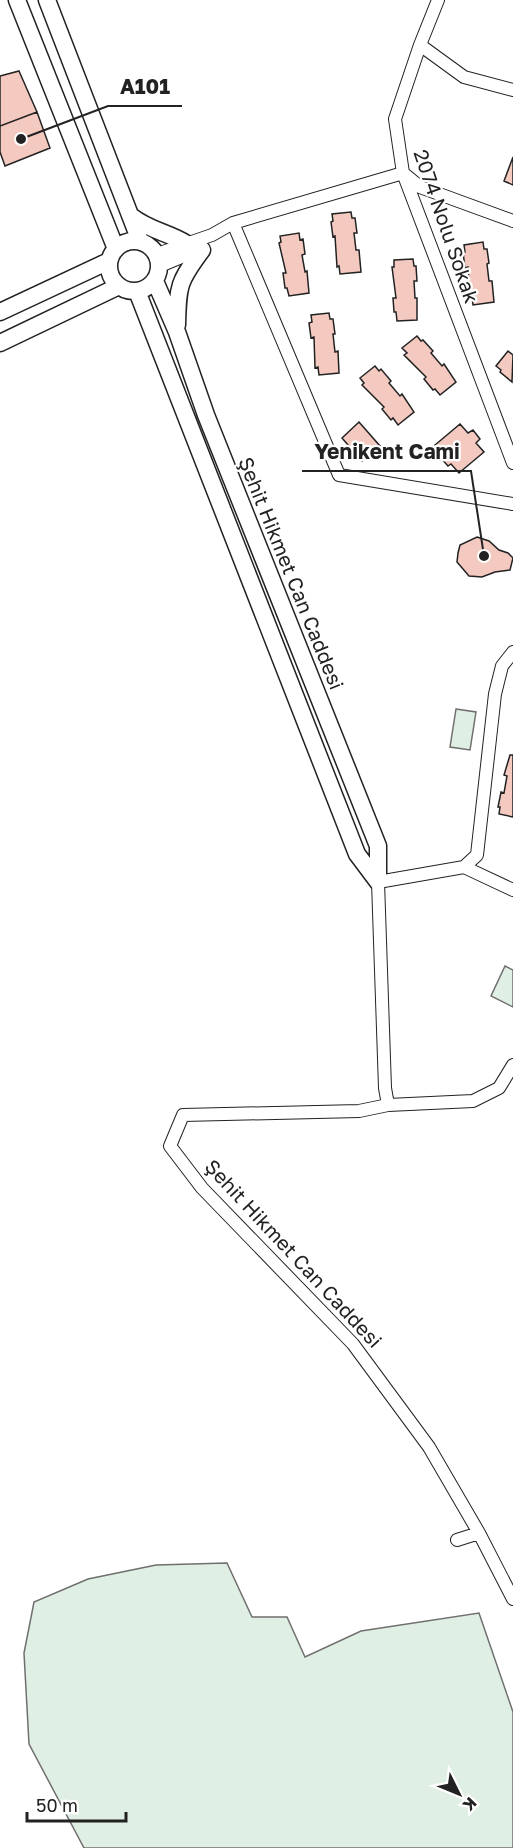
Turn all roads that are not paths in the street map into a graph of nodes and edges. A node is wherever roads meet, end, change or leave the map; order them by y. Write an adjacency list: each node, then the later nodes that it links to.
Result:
1 (16, 0): 12 (street)
2 (47, 0): 7 (street)
3 (438, 0): 4 (street, 2074 Nolu Sokak)
4 (420, 45): 5 (street); 6 (street, 2074 Nolu Sokak)
5 (513, 90)
6 (403, 173): 8 (street); 9 (street); 19 (street, 2074 Nolu Sokak)
7 (131, 216): 10 (street); 11 (street)
8 (513, 221)
9 (232, 223): 11 (street); 20 (street)
10 (140, 241): 12 (street); 13 (street)
11 (195, 247): 13 (street); 17 (street)
12 (112, 255): 14 (street); 16 (street)
13 (157, 267): 15 (street); 17 (street, Şehit Hikmet Can Caddesi)
14 (119, 286): 15 (street); 18 (street)
15 (137, 291): 23 (street)
16 (0, 312)
17 (177, 332): 23 (street, Şehit Hikmet Can Caddesi)
18 (0, 343)
19 (513, 463)
20 (513, 504)
21 (513, 652): 22 (street)
22 (464, 867): 23 (street); 24 (street)
23 (378, 882): 26 (street, Şehit Hikmet Can Caddesi)
24 (513, 890)
25 (513, 1065): 26 (street)
26 (388, 1106): 27 (street, Şehit Hikmet Can Caddesi)
27 (479, 1533): 28 (street); 29 (street, Şehit Hikmet Can Caddesi)
28 (457, 1540)
29 (513, 1599)

